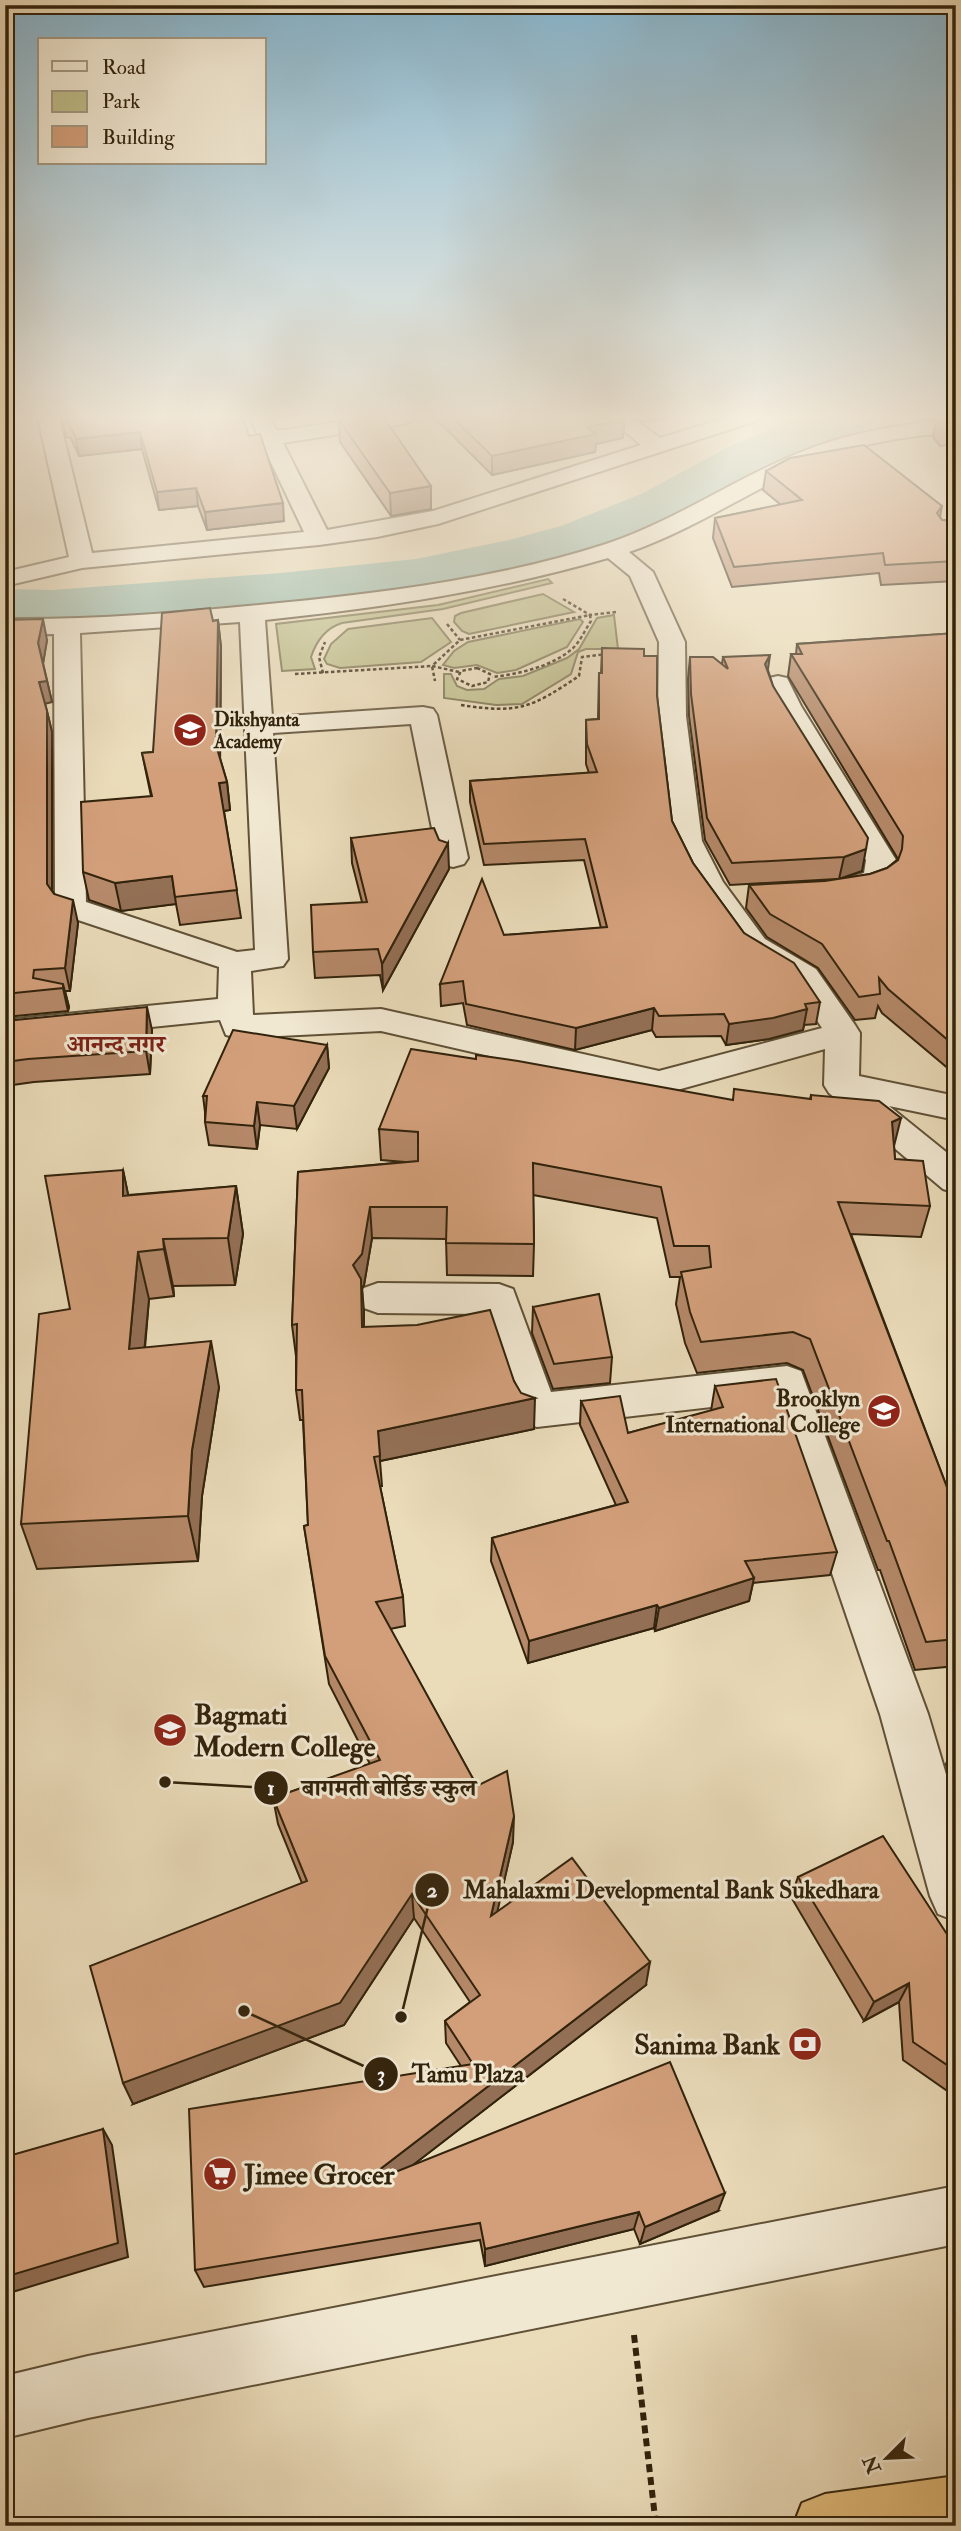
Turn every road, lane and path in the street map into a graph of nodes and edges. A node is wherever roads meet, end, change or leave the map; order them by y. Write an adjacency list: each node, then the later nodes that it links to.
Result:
1 (76, 536): 6 (street)
2 (332, 536): 4 (street)
3 (646, 536): 5 (street)
4 (318, 538): 6 (street)
5 (612, 550): 8 (street); 22 (street)
6 (82, 561): 7 (street)
7 (5, 579)
8 (253, 614): 11 (street); 16 (street)
9 (446, 622): 12 (path)
10 (5, 627): 11 (street)
11 (66, 627): 19 (street)
12 (460, 639): 13 (path); 14 (path)
13 (459, 673): 14 (path); 14 (path)
14 (492, 677)
15 (778, 684): 18 (street)
16 (259, 726): 17 (street); 19 (street)
17 (453, 858)
18 (803, 893)
19 (235, 962): 20 (street)
20 (235, 1008): 21 (street); 22 (street)
21 (5, 1031)
22 (843, 1033): 23 (street)
23 (841, 1084): 24 (street); 25 (street)
24 (956, 1108)
25 (956, 1180)
26 (378, 1298): 27 (street)
27 (956, 1896)
28 (956, 2215): 29 (street)
29 (628, 2280): 30 (street); 32 (path)
30 (5, 2407)
31 (956, 2508): 33 (highway)
32 (656, 2526)
33 (825, 2526)

